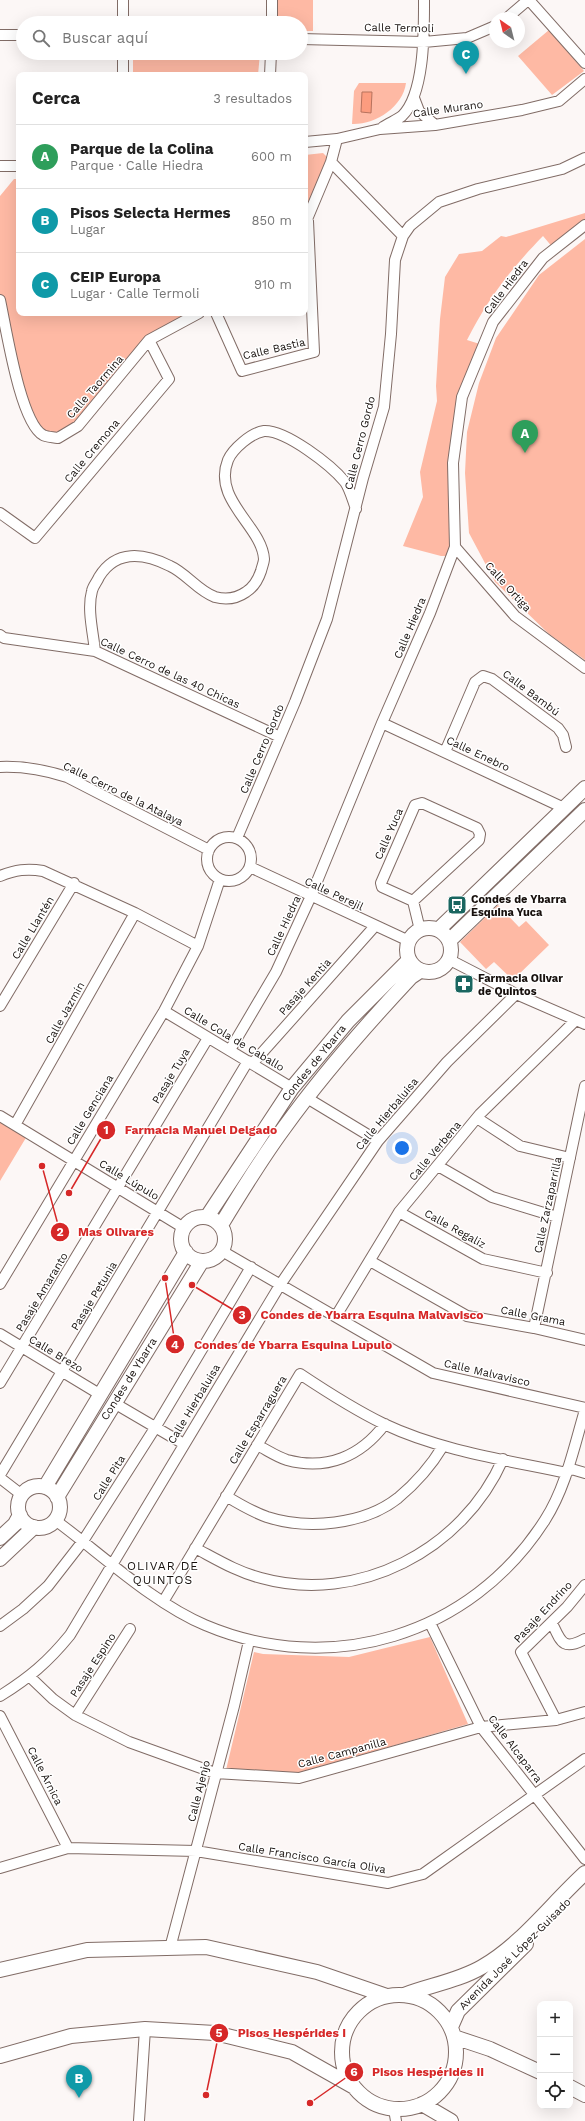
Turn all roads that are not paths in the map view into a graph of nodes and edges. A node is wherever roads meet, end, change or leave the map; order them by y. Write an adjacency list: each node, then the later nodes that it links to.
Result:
1 (124, 0): 6 (street)
2 (272, 0): 7 (street)
3 (424, 0): 12 (street)
4 (528, 0): 5 (street); 15 (street)
5 (514, 12)
6 (123, 16)
7 (272, 16)
8 (489, 29): 12 (street, Calle Termoli)
9 (0, 35): 10 (street)
10 (16, 35)
11 (308, 39): 12 (street, Calle Termoli)
12 (424, 42): 19 (street)
13 (123, 60): 16 (street)
14 (271, 60): 17 (street)
15 (585, 63)
16 (123, 72)
17 (270, 72)
18 (585, 79): 20 (street, Calle Murano)
19 (414, 98): 20 (street); 21 (street)
20 (435, 124): 21 (street, Calle Murano)
21 (380, 129): 22 (street, Calle Murano)
22 (337, 139): 23 (street, Calle Murano); 25 (street)
23 (308, 142)
24 (585, 158): 30 (street, Calle Cerro Gordo)
25 (330, 162): 28 (street); 30 (street)
26 (0, 166): 27 (street)
27 (16, 166)
28 (308, 218)
29 (585, 225): 40 (street, Calle Hiedra)
30 (403, 236): 36 (street, Calle Cerro Gordo)
31 (308, 255): 34 (street, Calle Bastia)
32 (1, 306): 35 (street, Calle Taormina)
33 (193, 316): 35 (street, Calle Taormina)
34 (217, 316)
35 (149, 340): 39 (street, Calle Cremona)
36 (363, 478): 37 (street); 38 (street, Calle Cerro Gordo)
37 (345, 482): 38 (street); 42 (street)
38 (357, 510): 45 (street, Calle Cerro Gordo)
39 (0, 512)
40 (455, 547): 43 (street, Calle Ortiga); 44 (street, Calle Hiedra)
41 (2, 637): 42 (street, Calle Cerro de las 40 Chicas)
42 (95, 651): 45 (street, Calle Cerro de las 40 Chicas)
43 (585, 668)
44 (382, 723): 47 (street, Calle Enebro); 58 (street, Calle Hiedra)
45 (280, 737): 52 (street, Calle Cerro Gordo)
46 (566, 747): 47 (street, Calle Bambú)
47 (445, 752): 50 (street, Calle Enebro)
48 (0, 766): 53 (street, Calle Cerro de la Atalaya)
49 (585, 788): 50 (main road)
50 (564, 808): 63 (main road)
51 (585, 810): 65 (main road)
52 (237, 838): 53 (street); 54 (street)
53 (209, 850): 56 (street)
54 (250, 867): 56 (street); 58 (street, Calle Perejil)
55 (0, 876): 57 (street)
56 (220, 879): 66 (street, Calle Genciana)
57 (74, 883): 60 (street); 71 (street, Calle Llantén)
58 (311, 896): 61 (street, Calle Perejil); 75 (street, Calle Hiedra)
59 (413, 901): 59 (street, Calle Yuca); 62 (street)
60 (135, 913): 66 (street); 82 (street, Calle Jazmín)
61 (375, 926): 64 (street, Calle Perejil); 76 (street, Pasaje Kentia)
62 (420, 930): 63 (main road); 64 (main road)
63 (438, 930): 65 (main road)
64 (409, 940): 67 (main road)
65 (449, 941): 68 (main road)
66 (198, 946): 72 (street, Calle Genciana)
67 (409, 960): 69 (main road); 78 (main road, Condes de Ybarra)
68 (448, 962): 69 (main road); 70 (street)
69 (420, 971): 79 (main road, Condes de Ybarra)
70 (516, 994): 73 (street); 83 (street, Calle Hierbaluisa)
71 (0, 1006)
72 (164, 1011): 74 (street, Calle Cola de Caballo); 85 (street, Calle Genciana)
73 (580, 1022): 81 (street, Calle Verbena)
74 (208, 1038): 75 (street, Calle Cola de Caballo); 87 (street, Pasaje Tuya)
75 (230, 1050): 76 (street, Calle Cola de Caballo)
76 (250, 1062): 78 (street, Calle Cola de Caballo); 88 (street, Pasaje Kentia)
77 (585, 1086): 84 (street, Calle Zarzaparrilla)
78 (292, 1088): 90 (main road, Condes de Ybarra)
79 (307, 1098): 83 (street); 92 (main road, Condes de Ybarra)
80 (0, 1116): 82 (street, Calle Lúpulo)
81 (477, 1118): 84 (street); 86 (street, Calle Verbena)
82 (15, 1125): 85 (street, Calle Lúpulo)
83 (378, 1141): 101 (street, Calle Hierbaluisa)
84 (570, 1158): 91 (street, Calle Zarzaparrilla)
85 (73, 1160): 87 (street, Calle Lúpulo); 100 (street, Calle Genciana)
86 (438, 1166): 89 (street, Calle Verbena); 91 (street)
87 (119, 1188): 88 (street, Calle Lúpulo); 106 (street, Pasaje Amaranto)
88 (158, 1212): 93 (street, Calle Lúpulo); 107 (street, Pasaje Petunia)
89 (399, 1212): 97 (street, Calle Verbena); 99 (street, Calle Regaliz)
90 (207, 1217): 92 (main road); 93 (main road)
91 (557, 1217): 99 (street, Calle Zarzaparrilla)
92 (221, 1225): 94 (main road)
93 (184, 1228): 95 (main road)
94 (222, 1251): 96 (main road); 98 (street, Calle Malvavisco)
95 (186, 1252): 96 (main road); 109 (main road, Condes de Ybarra)
96 (202, 1261): 110 (main road, Condes de Ybarra)
97 (370, 1261): 102 (street, Calle Verbena); 103 (street, Calle Grama)
98 (251, 1267): 101 (street, Calle Malvavisco); 113 (street, Calle Pita)
99 (547, 1273): 103 (street, Calle Zarzaparrilla)
100 (0, 1284)
101 (280, 1285): 102 (street, Calle Malvavisco); 114 (street, Calle Hierbaluisa)
102 (336, 1316): 111 (street, Calle Malvavisco)
103 (534, 1328): 105 (street, Calle Grama)
104 (0, 1334): 106 (street, Calle Brezo)
105 (585, 1340)
106 (22, 1347): 107 (street, Calle Brezo); 108 (street, Pasaje Amaranto)
107 (63, 1372): 109 (street, Calle Brezo); 120 (street, Pasaje Petunia)
108 (0, 1383)
109 (100, 1395): 121 (main road, Condes de Ybarra)
110 (114, 1403): 113 (street); 124 (main road, Condes de Ybarra)
111 (585, 1409): 118 (street)
112 (385, 1424): 115 (street); 115 (street, Calle Esparraguera); 116 (street, Calle Esparraguera)
113 (155, 1428): 114 (street); 129 (street, Calle Pita)
114 (184, 1444): 132 (street, Calle Hierbaluisa)
115 (257, 1445): 123 (street, Calle Esparraguera)
116 (443, 1446): 117 (street, Calle Esparraguera); 123 (street)
117 (503, 1459): 118 (street, Calle Esparraguera); 130 (street)
118 (568, 1471): 119 (street, Calle Esparraguera); 135 (street)
119 (585, 1474)
120 (0, 1476): 122 (street)
121 (45, 1487): 122 (main road); 124 (main road)
122 (22, 1495): 125 (main road)
123 (226, 1496): 130 (street, Calle Esparraguera)
124 (57, 1497): 126 (main road)
125 (20, 1515): 127 (main road); 128 (main road)
126 (55, 1520): 127 (main road); 129 (street)
127 (34, 1527): 131 (main road)
128 (0, 1538)
129 (83, 1541): 132 (street); 137 (street, Calle Pita)
130 (195, 1548): 134 (street, Calle Esparraguera)
131 (0, 1559)
132 (112, 1564): 134 (street); 141 (street, Calle Hierbaluisa)
133 (585, 1585): 136 (street, Pasaje Endrino)
134 (163, 1602): 140 (street)
135 (430, 1623): 140 (street); 147 (street, Calle Alcaparra)
136 (552, 1623): 139 (street); 146 (street, Pasaje Endrino)
137 (0, 1626)
138 (130, 1629): 144 (street, Pasaje Espino)
139 (585, 1638)
140 (249, 1641): 149 (street, Calle Ajenjo)
141 (30, 1677): 142 (street, Calle Hierbaluisa); 144 (street, Calle Campanilla)
142 (0, 1696)
143 (585, 1712): 146 (street, Calle Campanilla)
144 (75, 1715): 149 (street, Calle Campanilla)
145 (0, 1716): 151 (street, Calle Árnica)
146 (556, 1720): 147 (street, Calle Campanilla)
147 (481, 1727): 149 (street, Calle Campanilla); 150 (street, Calle Alcaparra)
148 (585, 1759): 150 (street, Calle Francisco García Oliva)
149 (215, 1773): 152 (street, Calle Ajenjo)
150 (534, 1794): 152 (street, Calle Francisco García Oliva); 153 (street, Calle Alcaparra)
151 (68, 1848): 152 (street, Calle Francisco García Oliva); 154 (street, Calle Francisco García Oliva)
152 (196, 1851): 157 (street, Calle Ajenjo)
153 (585, 1859)
154 (0, 1868)
155 (585, 1873): 159 (main road, Avenida José López Guisado)
156 (585, 1885): 162 (main road, Avenida José López Guisado)
157 (170, 1948): 158 (main road); 160 (main road)
158 (0, 1970)
159 (404, 1995): 160 (main road); 162 (main road)
160 (387, 1996): 165 (main road)
161 (145, 2029): 163 (main road); 165 (main road); 170 (street)
162 (452, 2032): 164 (main road); 168 (main road)
163 (0, 2056)
164 (537, 2071)
165 (354, 2088): 169 (main road)
166 (573, 2088): 167 (main road)
167 (585, 2094)
168 (422, 2104): 169 (main road); 171 (main road)
169 (395, 2115)
170 (139, 2121)
171 (451, 2121)

